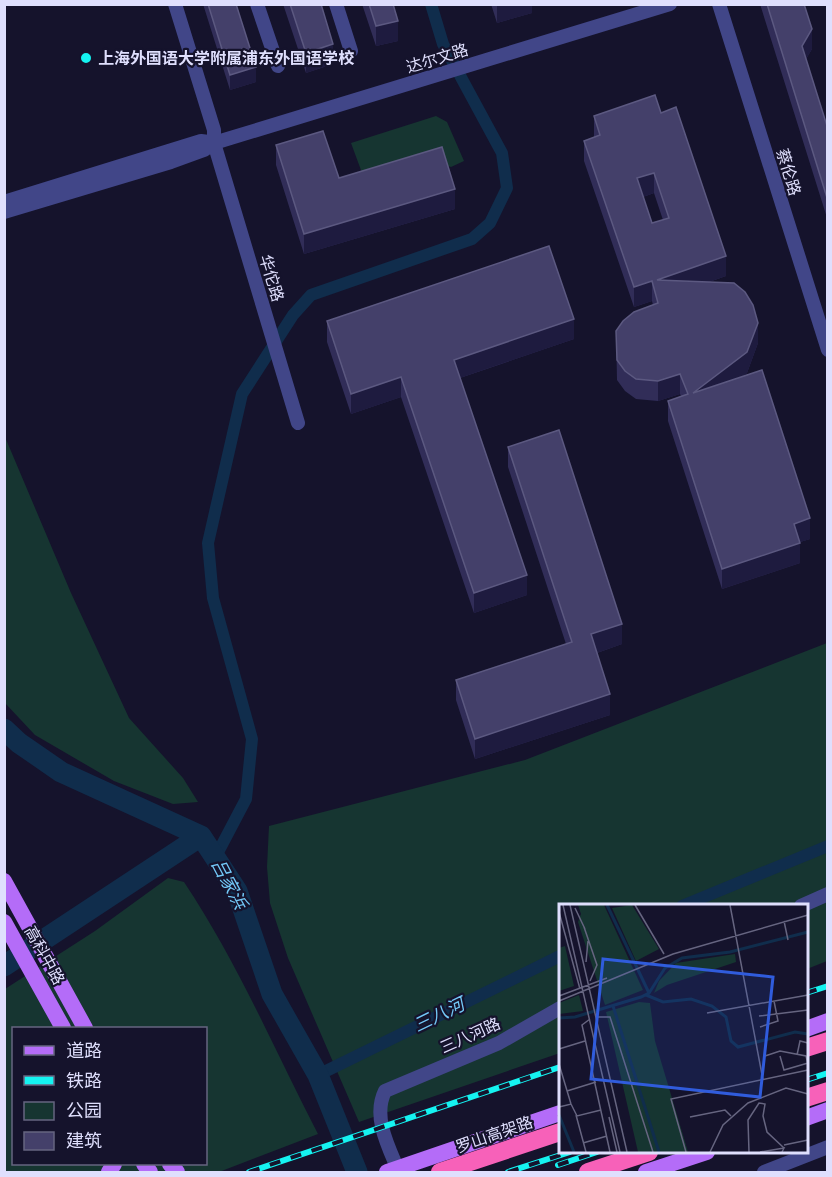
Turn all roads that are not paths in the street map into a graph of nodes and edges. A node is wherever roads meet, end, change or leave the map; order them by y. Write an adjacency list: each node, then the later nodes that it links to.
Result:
1 (168, 4): 9 (street, 华佗路)
2 (176, 4): 9 (street, 华佗路)
3 (257, 4): 8 (street)
4 (336, 4): 7 (street)
5 (670, 4): 9 (street, 达尔文路)
6 (719, 4): 12 (street, 蔡伦路)
7 (351, 51)
8 (278, 66)
9 (214, 143): 10 (street, 达尔文路); 11 (street, 达尔文路); 13 (street, 华佗路)
10 (4, 202)
11 (4, 212)
12 (828, 350)
13 (298, 423)
14 (4, 881): 21 (main road, 高科中路)
15 (828, 894): 16 (street)
16 (806, 904)
17 (4, 922): 20 (main road, 高科中路)
18 (559, 1009): 34 (street, 三八河路)
19 (828, 1022): 22 (main road)
20 (62, 1027)
21 (84, 1027)
22 (808, 1029)
23 (828, 1041): 24 (highway)
24 (808, 1048)
25 (828, 1091): 26 (highway)
26 (808, 1098)
27 (828, 1110): 29 (main road)
28 (559, 1114): 34 (main road)
29 (808, 1118)
30 (559, 1132): 36 (highway, 罗山高架路)
31 (828, 1148): 39 (street)
32 (647, 1153): 37 (highway)
33 (704, 1153): 38 (main road)
34 (405, 1168): 35 (main road)
35 (387, 1173)
36 (440, 1173)
37 (588, 1173)
38 (646, 1173)
39 (764, 1173)

